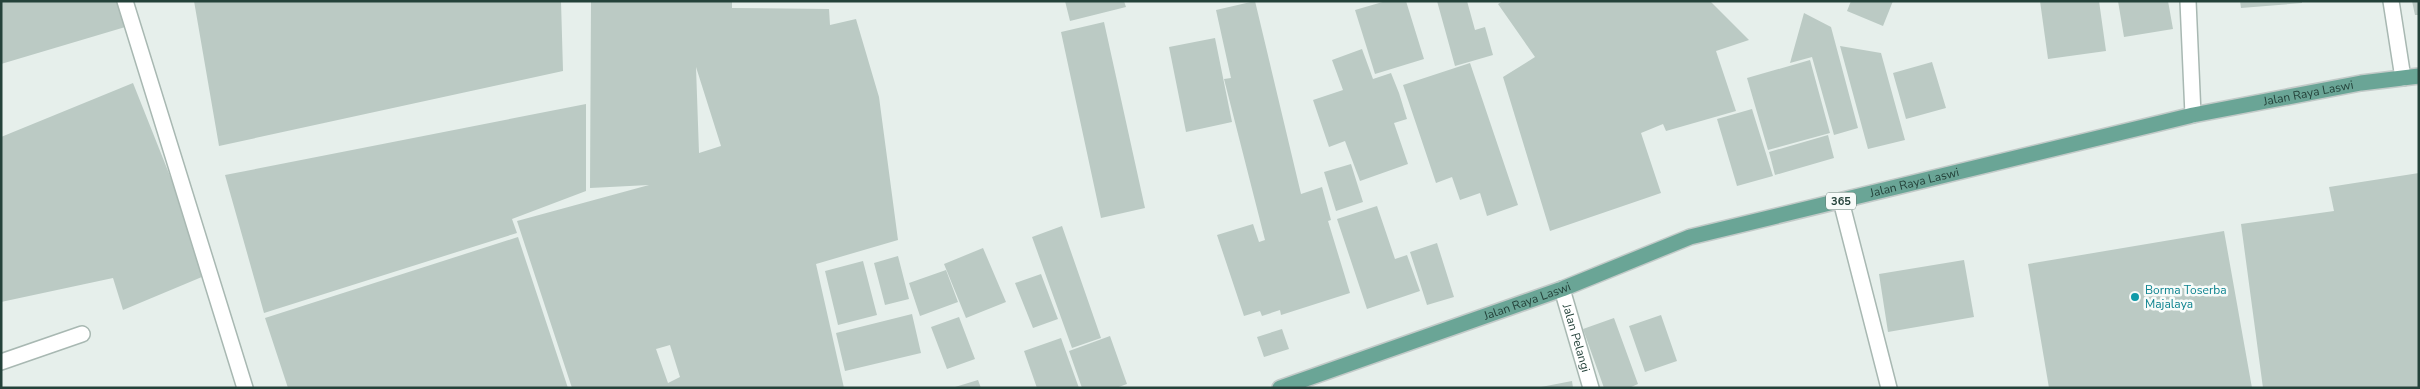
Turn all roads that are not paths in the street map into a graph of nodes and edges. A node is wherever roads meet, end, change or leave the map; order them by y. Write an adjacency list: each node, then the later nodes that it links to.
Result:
1 (125, 1): 11 (street)
2 (2188, 1): 6 (street)
3 (2391, 1): 5 (street)
4 (2419, 76): 5 (main road, Jalan Raya Laswi / 365)
5 (2403, 78): 6 (main road, Jalan Raya Laswi / 365)
6 (2194, 115): 7 (main road, Jalan Raya Laswi / 365)
7 (1842, 201): 8 (main road, Jalan Raya Laswi / 365); 14 (street)
8 (1562, 289): 12 (main road, Jalan Raya Laswi / 365); 13 (street, Jalan Pelangi)
9 (82, 334): 10 (street)
10 (1, 362)
11 (245, 388)
12 (1280, 388)
13 (1591, 388)
14 (1889, 388)

